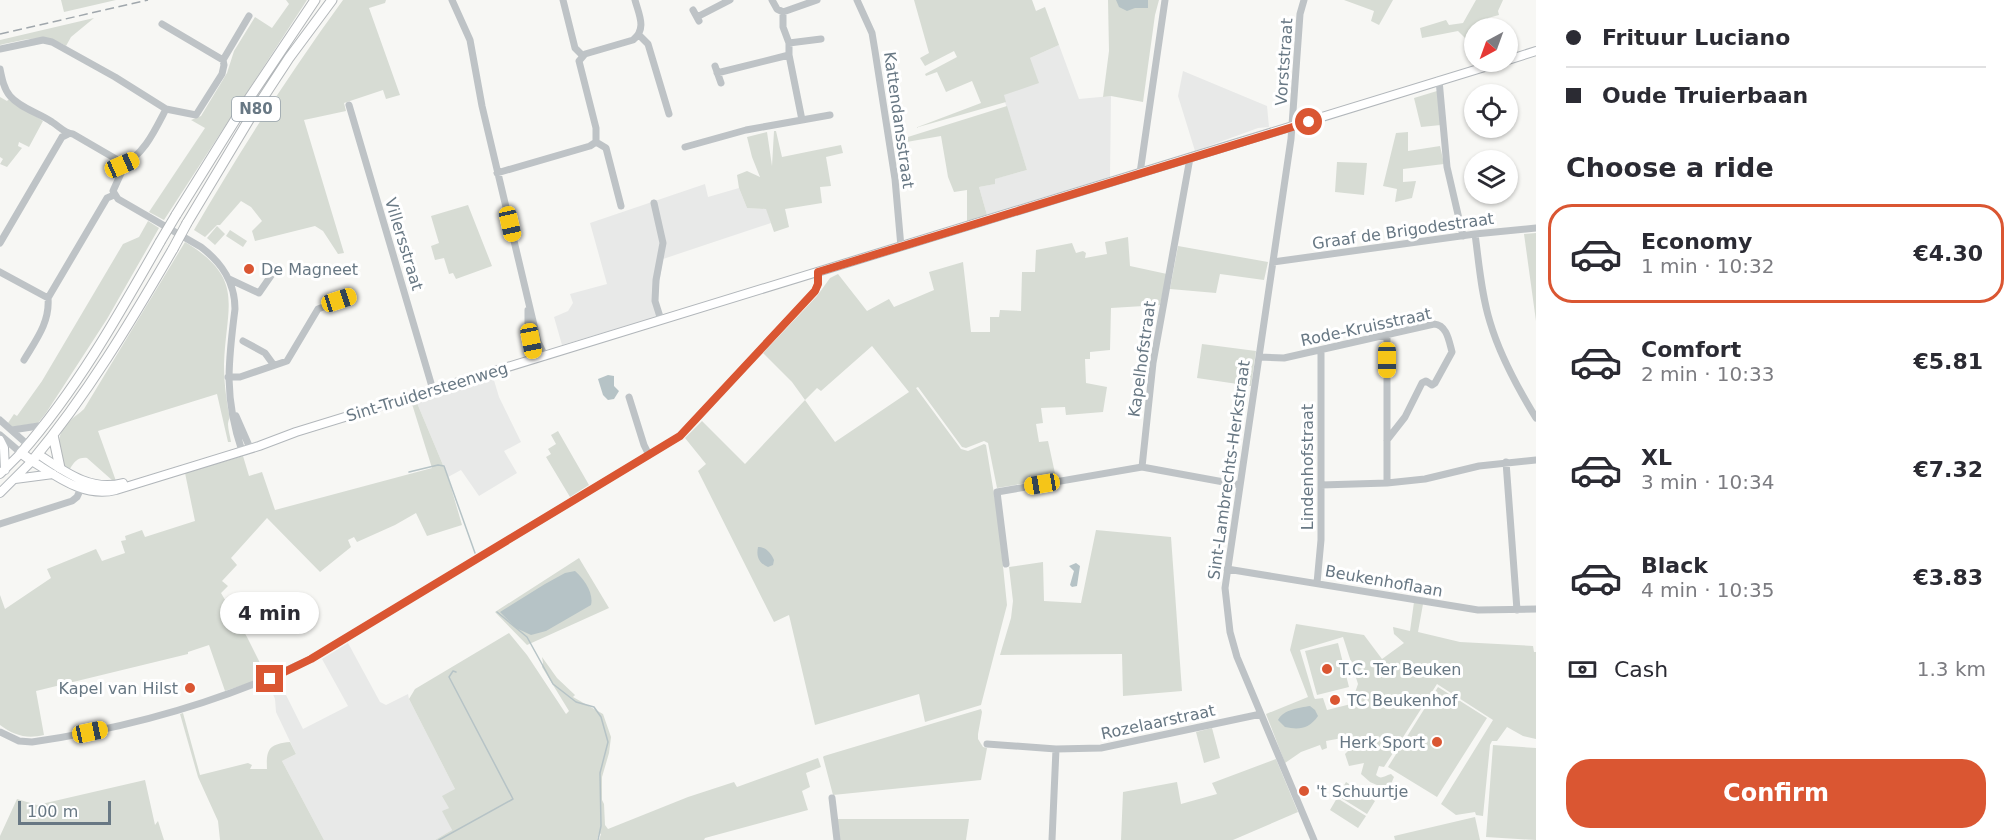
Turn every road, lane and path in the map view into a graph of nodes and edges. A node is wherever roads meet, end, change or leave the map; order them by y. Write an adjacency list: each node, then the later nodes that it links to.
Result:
1 (315, 0): 72 (highway, N80, bridge)
2 (332, 0): 74 (highway, N80, bridge)
3 (452, 0): 40 (street)
4 (563, 0): 21 (street)
5 (635, 0): 16 (street)
6 (730, 0): 14 (street)
7 (772, 0): 12 (street)
8 (818, 0): 12 (street)
9 (857, 0): 49 (street, Kattendansstraat)
10 (1165, 0): 41 (street)
11 (1304, 0): 34 (street, Vorststraat)
12 (783, 12): 18 (street)
13 (249, 16): 24 (street)
14 (696, 16)
15 (162, 24): 24 (street)
16 (639, 35): 21 (street); 31 (street)
17 (821, 39): 18 (street)
18 (789, 43): 22 (street)
19 (0, 49): 30 (street)
20 (1536, 51): 23 (main road)
21 (582, 55): 36 (street)
22 (789, 56): 28 (street); 33 (street)
23 (1518, 57)
24 (223, 60): 30 (street)
25 (0, 69): 35 (street)
26 (1467, 72): 27 (main road, Sint-Truidersteenweg)
27 (1439, 80): 34 (main road, Sint-Truidersteenweg); 47 (street)
28 (721, 83)
29 (348, 105): 68 (street, Villersstraat)
30 (166, 109): 39 (street)
31 (669, 114)
32 (830, 115): 33 (street)
33 (802, 120): 37 (street)
34 (1292, 126): 38 (main road, Sint-Truidersteenweg); 50 (street, Sint-Lambrechts-Herkstraat)
35 (68, 134): 39 (street); 48 (street)
36 (596, 142): 40 (street); 44 (street)
37 (685, 147)
38 (1190, 158): 41 (main road, Sint-Truidersteenweg); 84 (street, Kapelhofstraat)
39 (122, 165): 42 (street)
40 (497, 173): 57 (street)
41 (1140, 173): 49 (main road, Sint-Truidersteenweg)
42 (114, 195): 54 (street); 56 (street)
43 (654, 202): 58 (street)
44 (621, 206)
45 (1536, 228): 46 (street, Graaf de Brigodestraat)
46 (1475, 234): 47 (street, Graaf de Brigodestraat); 70 (street)
47 (1463, 236): 50 (street, Graaf de Brigodestraat)
48 (0, 243)
49 (901, 247): 53 (main road, Sint-Truidersteenweg)
50 (1273, 262): 63 (street, Sint-Lambrechts-Herkstraat)
51 (277, 267): 54 (street)
52 (0, 272): 56 (street)
53 (818, 272): 58 (main road, Sint-Truidersteenweg); 80 (street)
54 (230, 279): 67 (street)
55 (352, 296): 66 (street)
56 (48, 298): 65 (street)
57 (528, 302): 62 (street); 64 (street)
58 (661, 320): 62 (main road, Sint-Truidersteenweg)
59 (1387, 335): 61 (street, Rode-Kruisstraat); 76 (street); 76 (street, Rode-Kruisstraat)
60 (243, 341): 66 (street)
61 (1321, 351): 63 (street, Rode-Kruisstraat); 91 (street, Lindenhofstraat)
62 (545, 356): 64 (main road, Sint-Truidersteenweg)
63 (1259, 357): 90 (street, Sint-Lambrechts-Herkstraat)
64 (534, 359): 68 (main road, Sint-Truidersteenweg)
65 (24, 360)
66 (273, 364): 67 (street)
67 (228, 377): 78 (street)
68 (433, 390): 78 (main road, Sint-Truidersteenweg)
69 (629, 397): 80 (street)
70 (1536, 418)
71 (0, 420): 73 (street)
72 (45, 425): 73 (street); 77 (highway, N80)
73 (12, 430): 77 (street)
74 (53, 435): 81 (highway, N80); 85 (highway)
75 (0, 437): 79 (street); 86 (main road)
76 (1387, 440): 88 (street)
77 (28, 445): 79 (highway, N80); 81 (highway, Sint-Truidersteenweg)
78 (245, 447): 89 (main road, Sint-Truidersteenweg)
79 (21, 453): 81 (highway, Sint-Truidersteenweg); 86 (main road, N80)
80 (649, 455): 100 (street)
81 (35, 457): 85 (main road, Sint-Truidersteenweg); 87 (main road, N80)
82 (1536, 460): 83 (street)
83 (1506, 462): 88 (street); 98 (street)
84 (1142, 467): 90 (street); 94 (street)
85 (56, 471): 87 (main road); 89 (main road, Sint-Truidersteenweg)
86 (2, 472)
87 (14, 479): 92 (main road, N80)
88 (1387, 483): 91 (street)
89 (82, 485): 93 (street)
90 (1240, 485): 95 (street, Sint-Lambrechts-Herkstraat)
91 (1321, 485): 96 (street, Lindenhofstraat)
92 (0, 494)
93 (0, 524)
94 (1006, 564)
95 (1227, 569): 96 (street, Beukenhoflaan); 99 (street, Sint-Lambrechts-Herkstraat)
96 (1317, 583): 98 (street, Beukenhoflaan)
97 (1536, 609): 98 (street, Beukenhoflaan)
98 (1517, 610)
99 (1261, 714): 102 (street, Rozelaarstraat); 106 (street, Sint-Lambrechts-Herkstraat)
100 (0, 732)
101 (987, 744): 102 (street, Rozelaarstraat)
102 (1056, 748): 105 (street)
103 (832, 798): 104 (street)
104 (837, 840)
105 (1052, 840)
106 (1314, 840)

